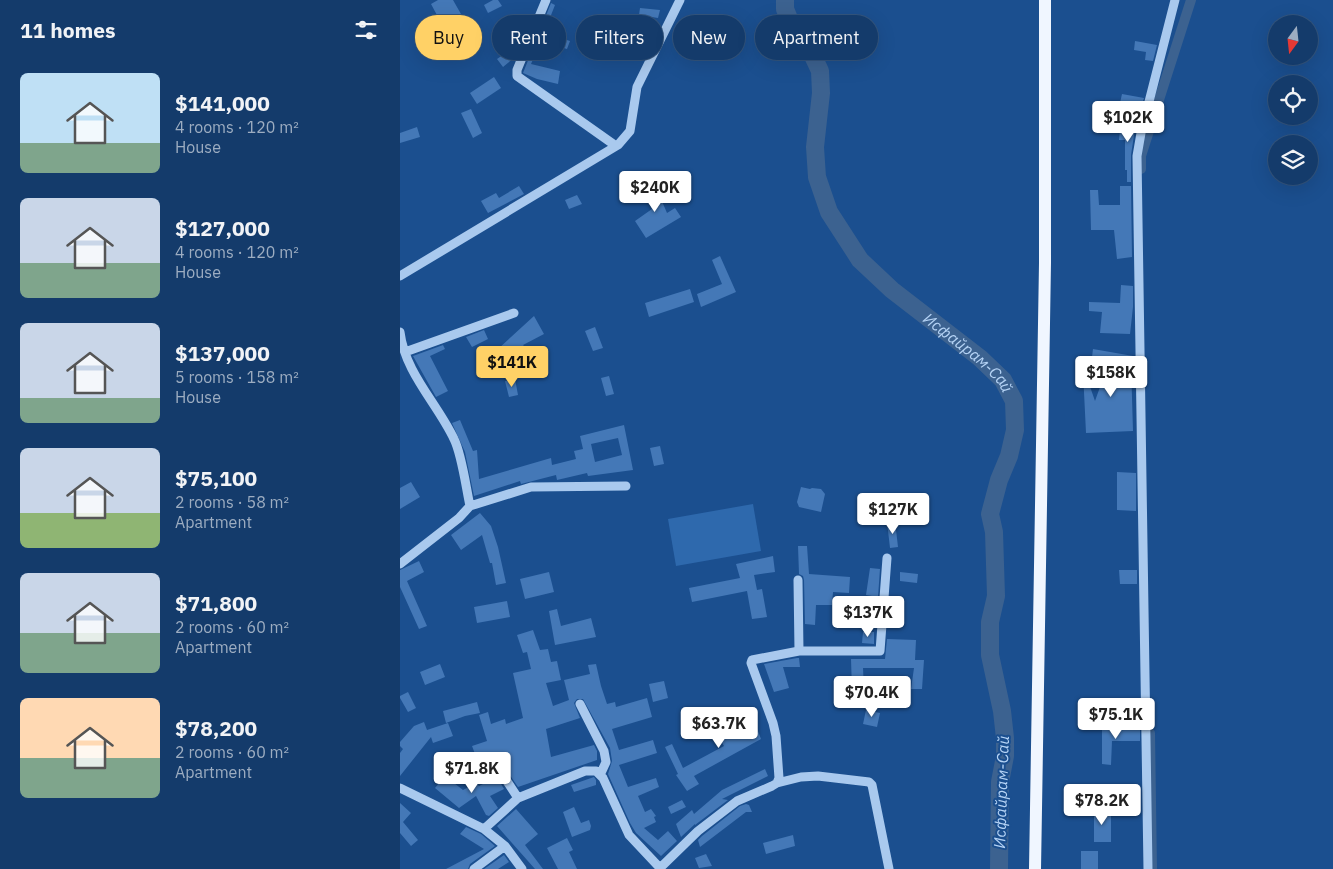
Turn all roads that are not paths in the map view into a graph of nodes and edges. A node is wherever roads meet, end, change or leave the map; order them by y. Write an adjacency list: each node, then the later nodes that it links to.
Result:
1 (546, 0): 5 (street)
2 (680, 0): 5 (street)
3 (1045, 0): 30 (main road)
4 (1175, 0): 31 (street)
5 (616, 146): 6 (street)
6 (400, 276)
7 (514, 313): 9 (street)
8 (400, 332): 9 (street)
9 (405, 352): 11 (street)
10 (626, 486): 11 (street)
11 (470, 506): 13 (street)
12 (400, 551): 13 (street)
13 (409, 556): 15 (street)
14 (887, 558): 17 (street)
15 (400, 564)
16 (798, 580): 17 (street)
17 (799, 651): 21 (street)
18 (580, 704): 20 (street)
19 (493, 760): 23 (street)
20 (600, 775): 23 (street); 26 (street)
21 (777, 783): 26 (street); 29 (street)
22 (400, 788): 24 (street)
23 (518, 798): 24 (street)
24 (484, 829): 25 (street)
25 (506, 846): 27 (street); 28 (street)
26 (660, 868)
27 (474, 869)
28 (522, 869)
29 (889, 869)
30 (1035, 869)
31 (1148, 869)

